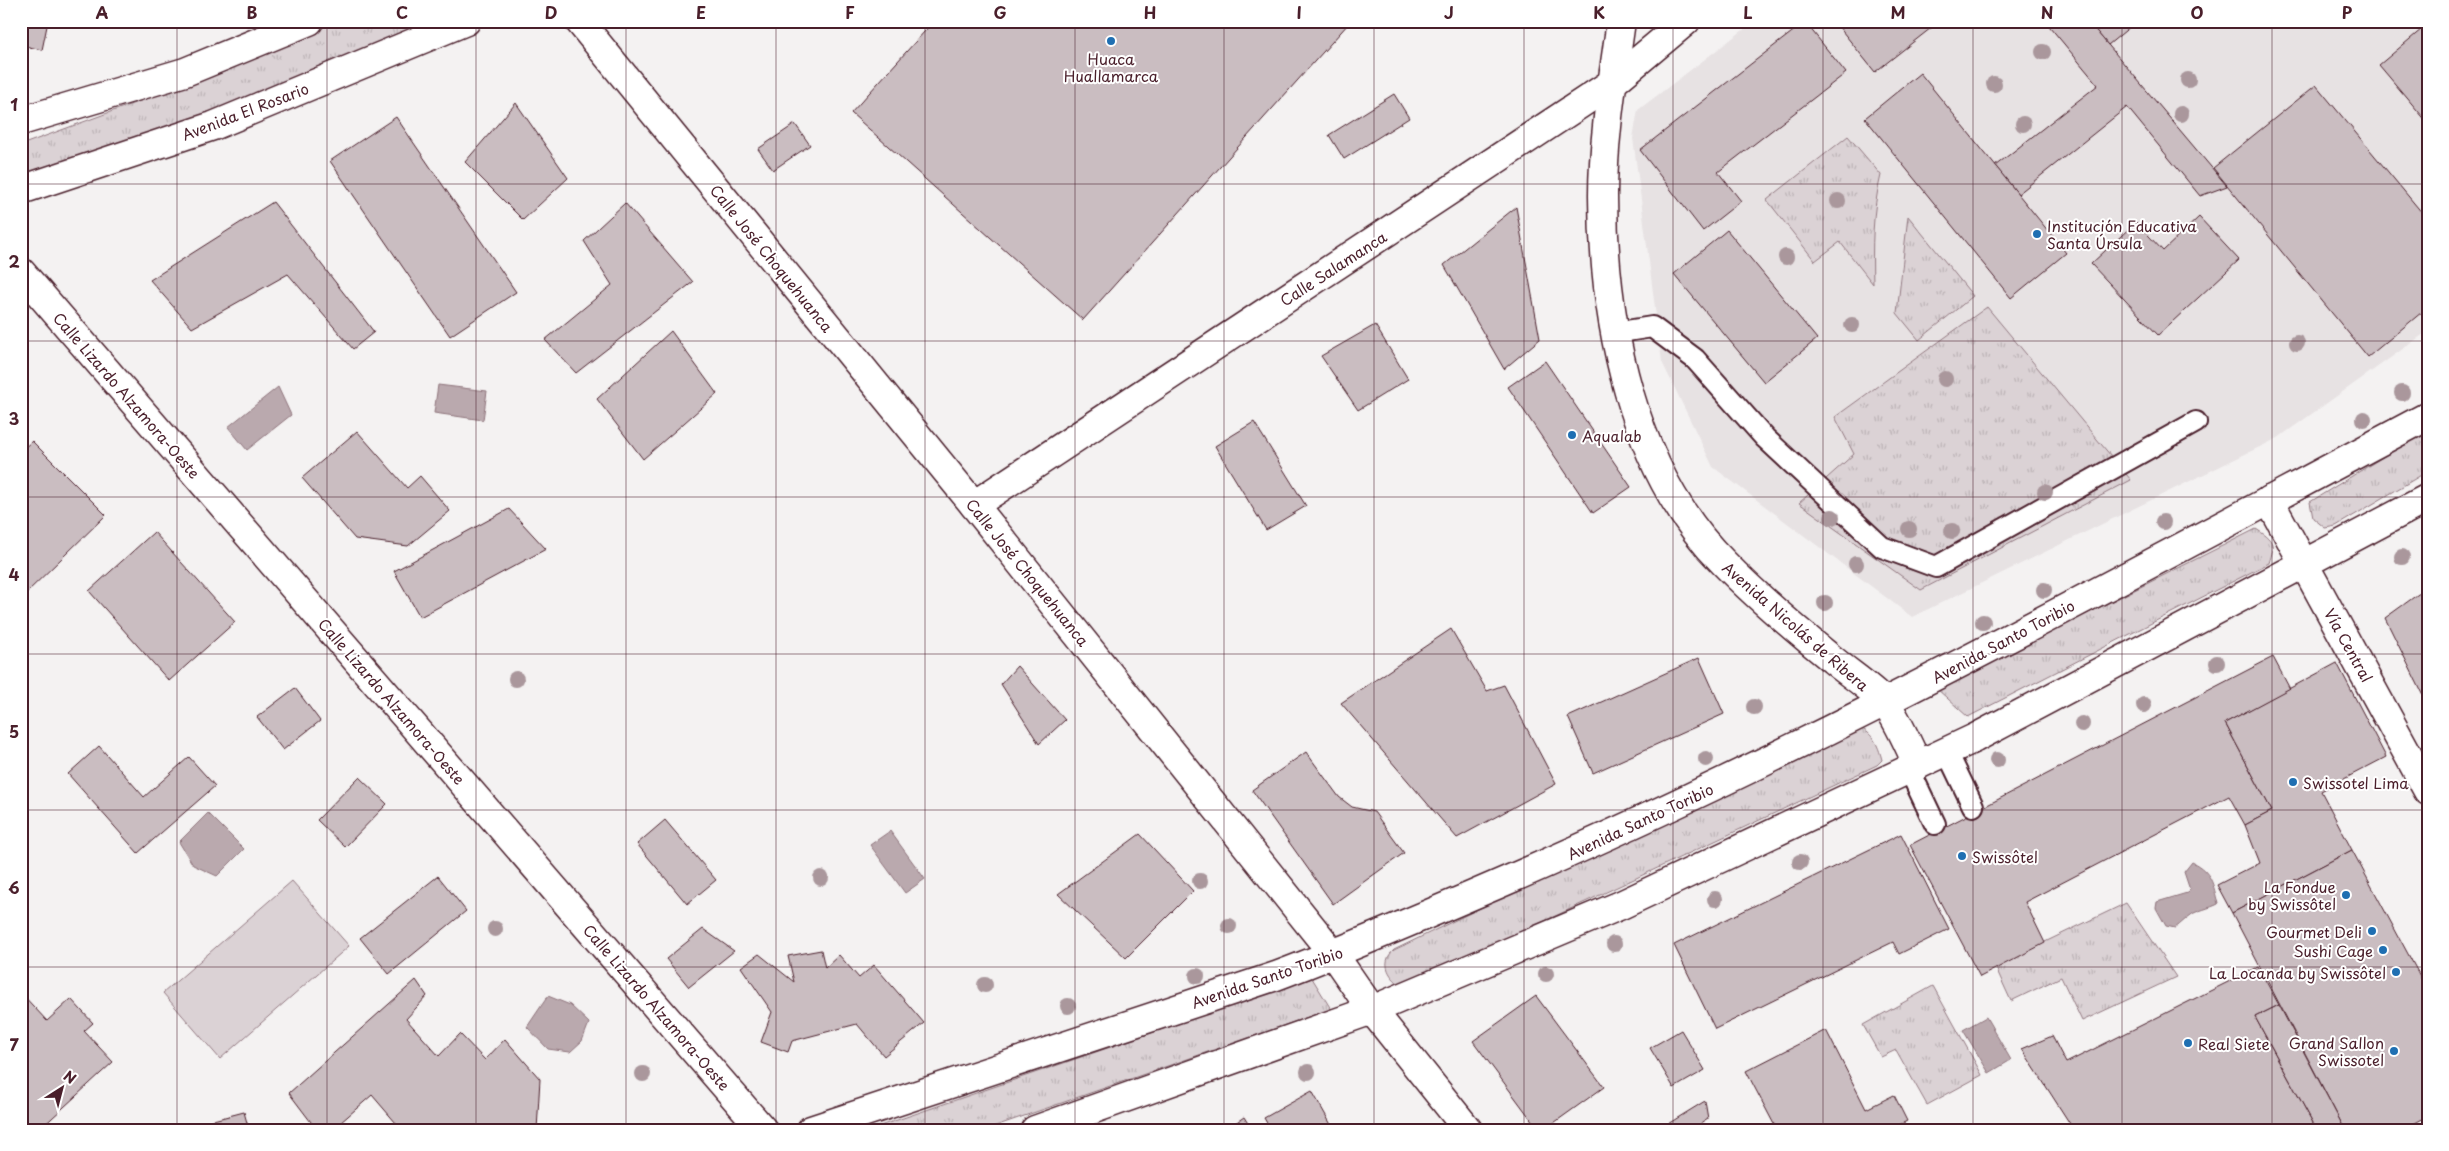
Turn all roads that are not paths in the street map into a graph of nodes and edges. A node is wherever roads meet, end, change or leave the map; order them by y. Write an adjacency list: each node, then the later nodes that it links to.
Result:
1 (309, 21): 7 (street)
2 (466, 21): 8 (street, Avenida El Rosario)
3 (579, 21): 15 (street, Calle José Choquehuanca)
4 (1621, 21): 6 (street, Avenida Nicolás de Ribera)
5 (1686, 21): 6 (street, Calle Salamanca)
6 (1612, 83): 10 (street, Avenida Nicolás de Ribera); 15 (street, Calle Salamanca)
7 (21, 121)
8 (21, 190)
9 (21, 272): 25 (street, Calle Lizardo Alzamora-Oeste)
10 (1614, 333): 12 (lane); 17 (street, Avenida Nicolás de Ribera)
11 (2428, 416): 14 (street, Avenida Santo Toribio)
12 (2196, 422)
13 (2428, 498): 16 (street)
14 (2268, 500): 16 (street, Vía Central); 17 (street, Avenida Santo Toribio)
15 (974, 505): 23 (street, Calle José Choquehuanca)
16 (2304, 562): 18 (street); 20 (street, Vía Central)
17 (1885, 703): 19 (street, Avenida Nicolás de Ribera); 23 (street, Avenida Santo Toribio)
18 (1947, 752): 19 (street); 21 (lane)
19 (1914, 767): 22 (lane); 24 (street)
20 (2428, 791)
21 (1974, 806)
22 (1935, 824)
23 (1334, 955): 24 (street, Calle José Choquehuanca); 26 (street, Avenida Santo Toribio)
24 (1372, 1010): 27 (street); 28 (street, Calle José Choquehuanca)
25 (763, 1130)
26 (812, 1130)
27 (1035, 1130)
28 (1468, 1130)

